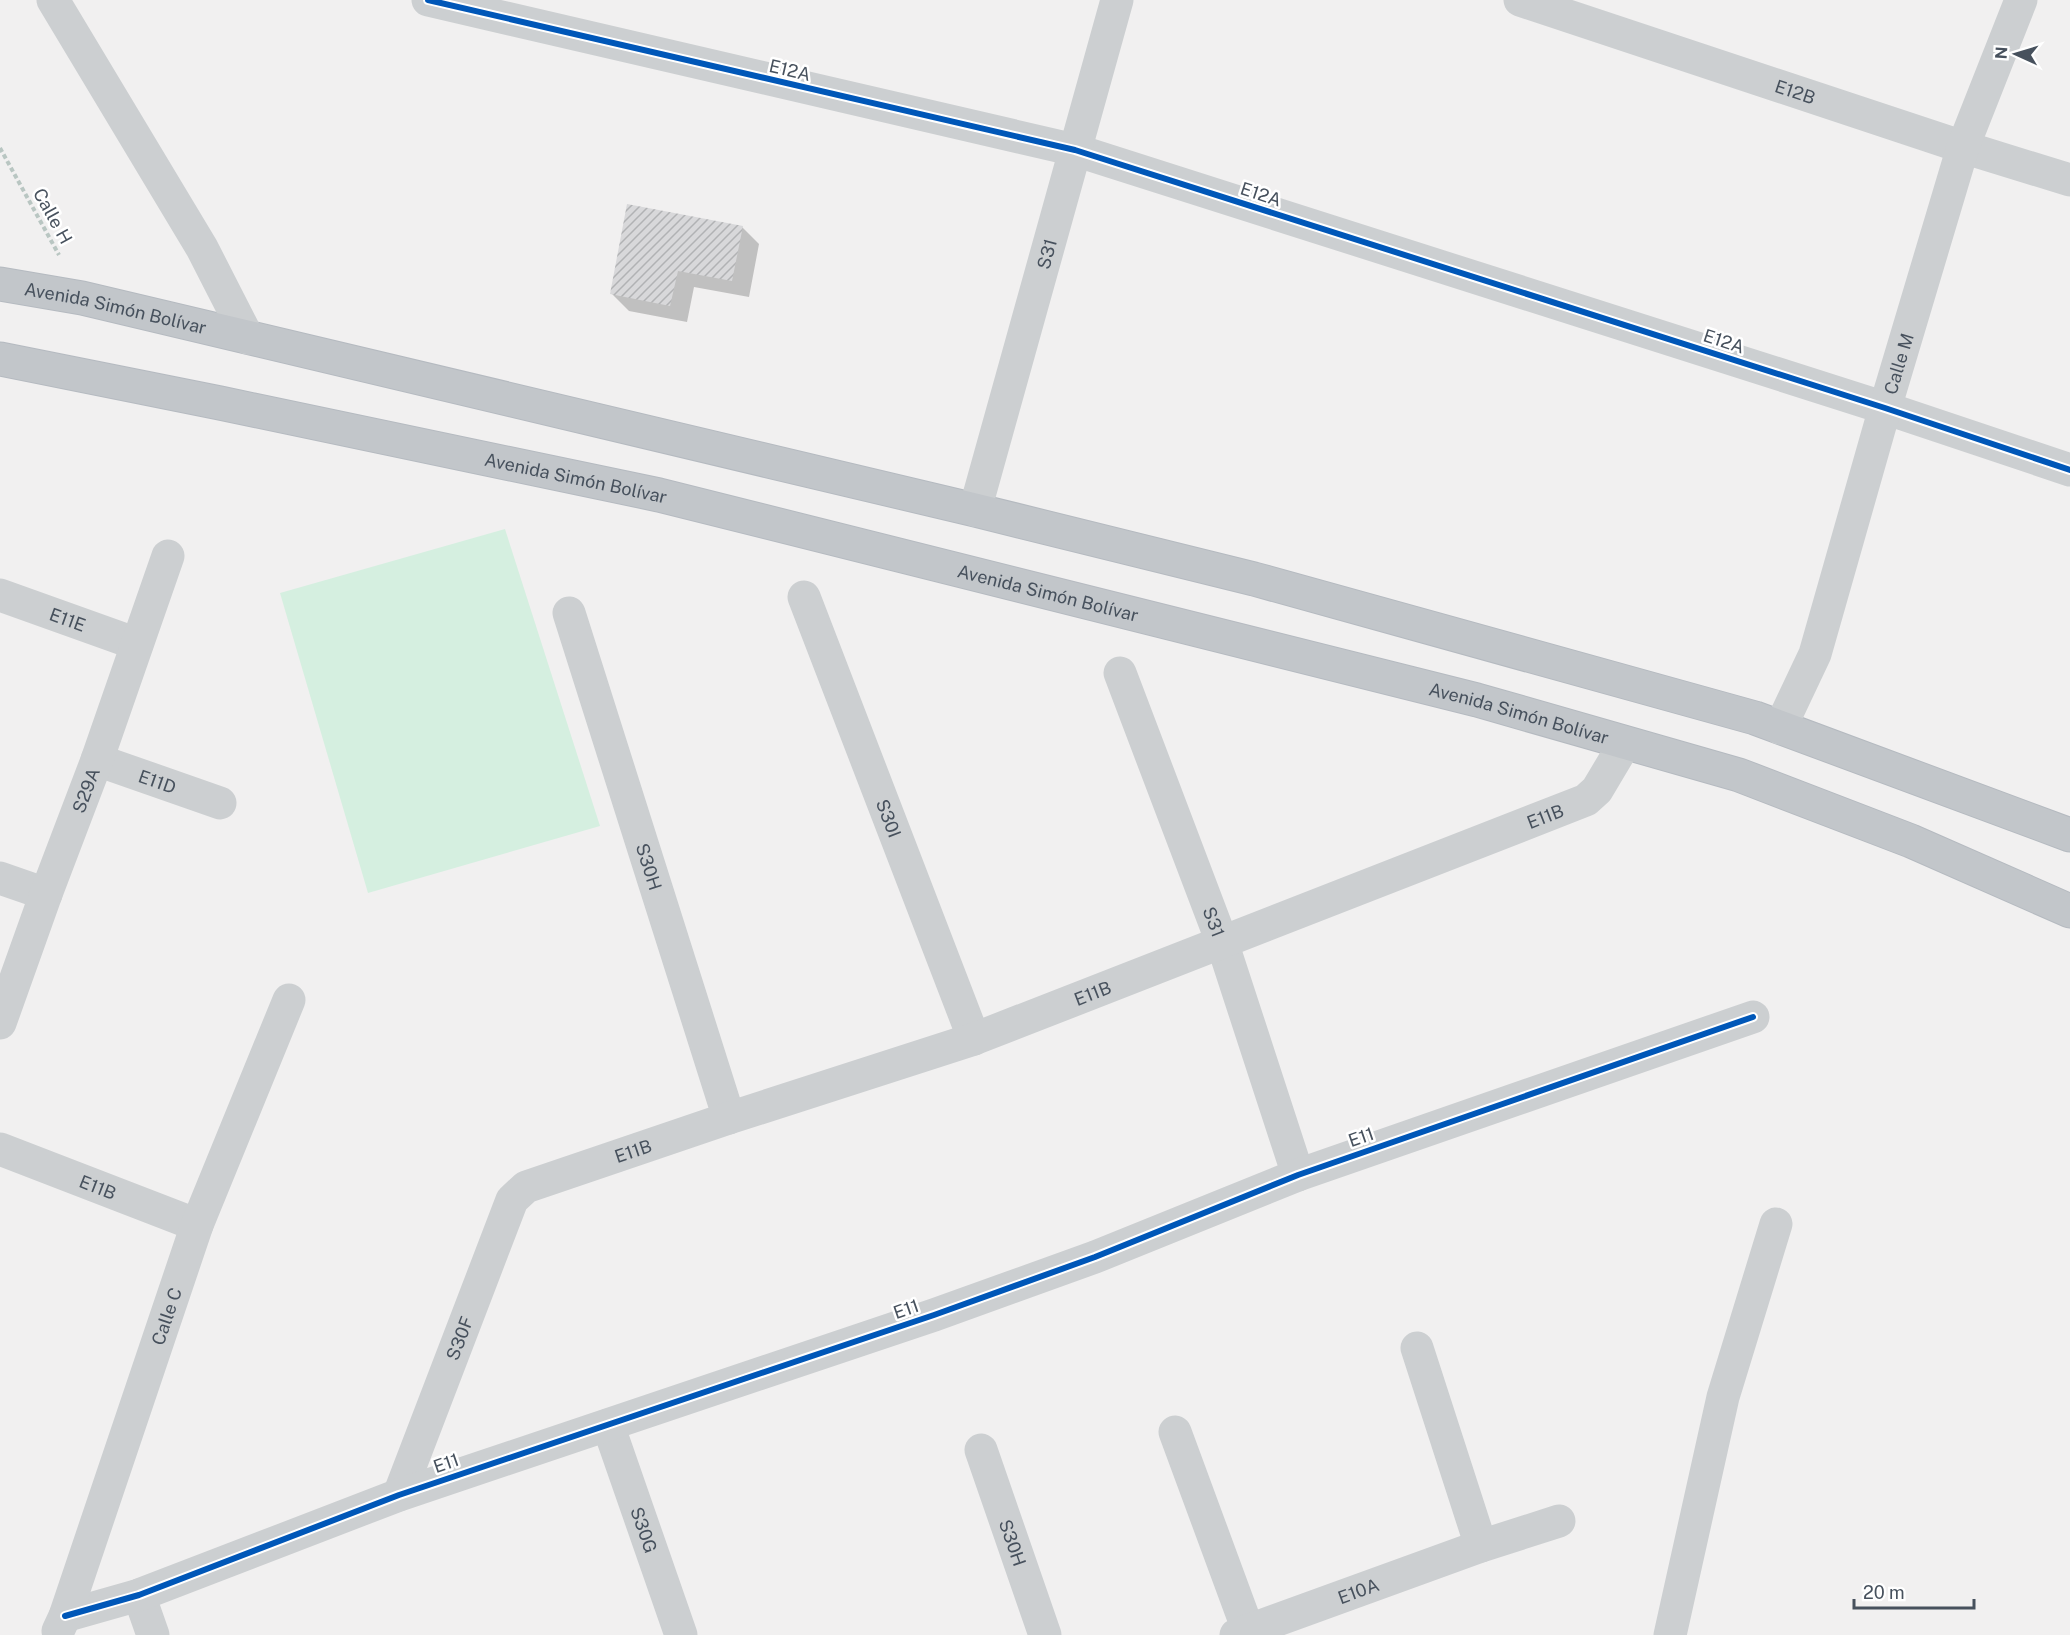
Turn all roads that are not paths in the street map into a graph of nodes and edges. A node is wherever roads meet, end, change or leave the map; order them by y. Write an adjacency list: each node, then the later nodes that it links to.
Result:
1 (53, 0): 10 (street)
2 (428, 0): 7 (street, E12A)
3 (1117, 0): 7 (street, S31)
4 (1520, 0): 6 (street, E12B)
5 (2021, 0): 6 (street, Calle M)
6 (1963, 147): 8 (street, E12B); 12 (street, Calle M)
7 (1075, 150): 12 (street, E12A); 14 (street, S31)
8 (2070, 180)
9 (0, 284): 10 (highway, Avenida Simón Bolívar)
10 (248, 338): 14 (highway, Avenida Simón Bolívar)
11 (0, 359): 22 (highway, Avenida Simón Bolívar)
12 (1885, 408): 13 (street, E12A); 21 (street, Calle M)
13 (2070, 470)
14 (975, 510): 21 (highway, Avenida Simón Bolívar)
15 (168, 556): 19 (street, S29A)
16 (0, 595): 19 (street, E11E)
17 (804, 597): 33 (street, S30I)
18 (569, 613): 34 (street, S30H)
19 (137, 644): 23 (street, S29A)
20 (1120, 673): 29 (street, S31)
21 (1780, 728): 25 (highway, Avenida Simón Bolívar)
22 (1625, 743): 28 (highway, Avenida Simón Bolívar); 29 (street, E11B)
23 (97, 760): 24 (street, E11D); 27 (street, S29A)
24 (220, 803)
25 (2070, 835)
26 (0, 878): 27 (street)
27 (46, 894): 32 (street, S29A)
28 (2070, 911)
29 (1222, 942): 33 (street, E11B); 36 (street, S31)
30 (289, 1000): 39 (street, Calle C)
31 (1754, 1017): 36 (street, E11)
32 (0, 1023)
33 (974, 1039): 34 (street, E11B)
34 (729, 1118): 37 (street, E11B)
35 (0, 1149): 39 (street, E11B)
36 (1298, 1175): 41 (street, E11)
37 (526, 1187): 44 (street, S30F)
38 (1776, 1224): 53 (street)
39 (197, 1225): 48 (street, Calle C)
40 (1417, 1348): 46 (street)
41 (608, 1425): 44 (street, E11); 51 (street, S30G)
42 (1175, 1432): 49 (street)
43 (981, 1450): 52 (street, S30H)
44 (399, 1495): 47 (street, E11)
45 (1559, 1521): 46 (street, E10A)
46 (1481, 1546): 49 (street, E10A)
47 (140, 1595): 48 (street, E11); 50 (street)
48 (60, 1626)
49 (1242, 1633)
50 (153, 1635)
51 (681, 1635)
52 (1045, 1635)
53 (1670, 1635)

